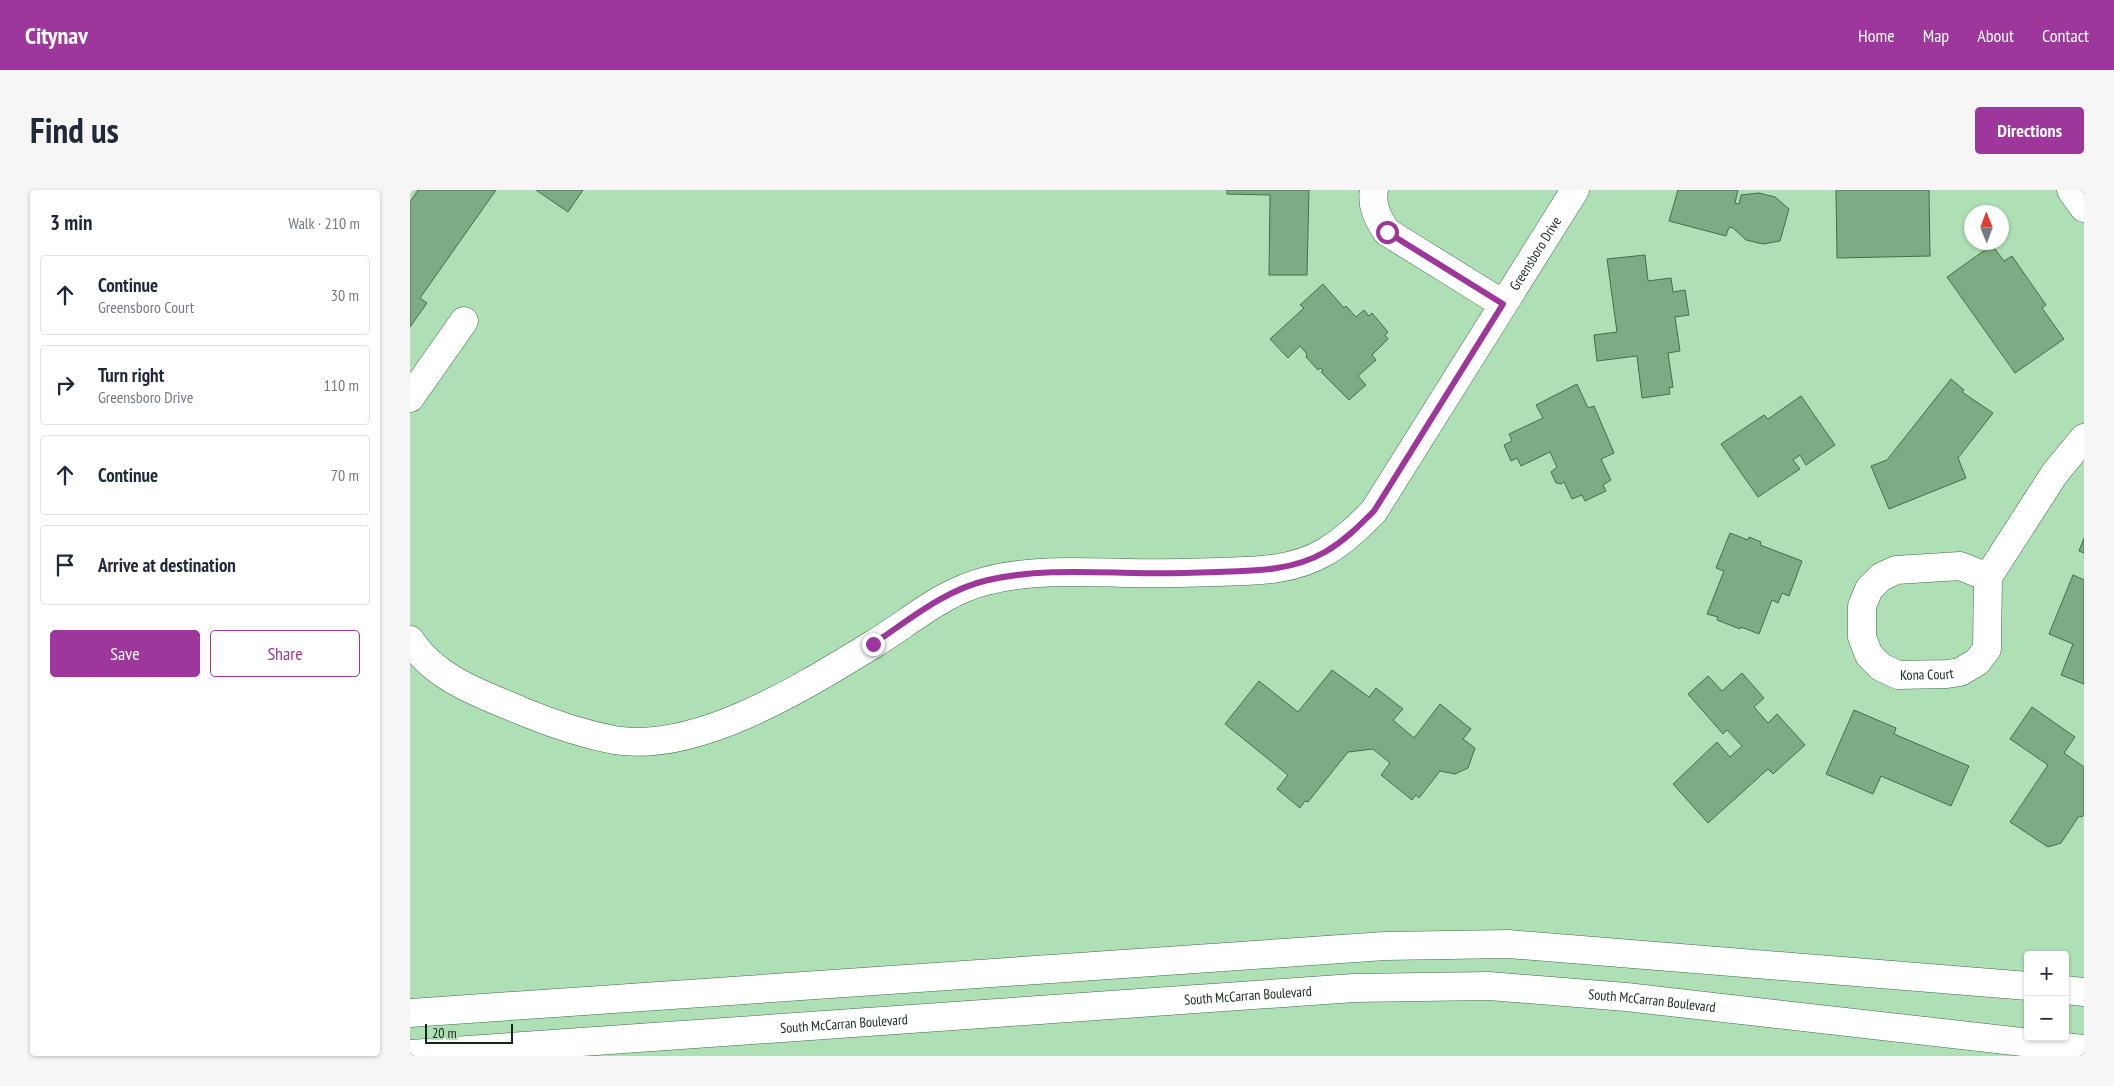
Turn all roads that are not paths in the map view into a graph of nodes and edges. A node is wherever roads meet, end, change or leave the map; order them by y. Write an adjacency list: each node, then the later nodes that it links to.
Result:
1 (1374, 190): 5 (main road)
2 (2071, 190): 4 (main road)
3 (1568, 192): 5 (main road, Greensboro Drive)
4 (2084, 208)
5 (1503, 304): 10 (main road, Greensboro Drive)
6 (464, 321): 7 (main road)
7 (410, 398)
8 (2084, 438): 9 (main road)
9 (1988, 577): 9 (main road, Kona Court)
10 (410, 640)
11 (2024, 986): 14 (main road)
12 (2069, 990): 13 (main road)
13 (2084, 992)
14 (410, 1013)
15 (2084, 1049): 16 (main road, South McCarran Boulevard)
16 (410, 1054)

